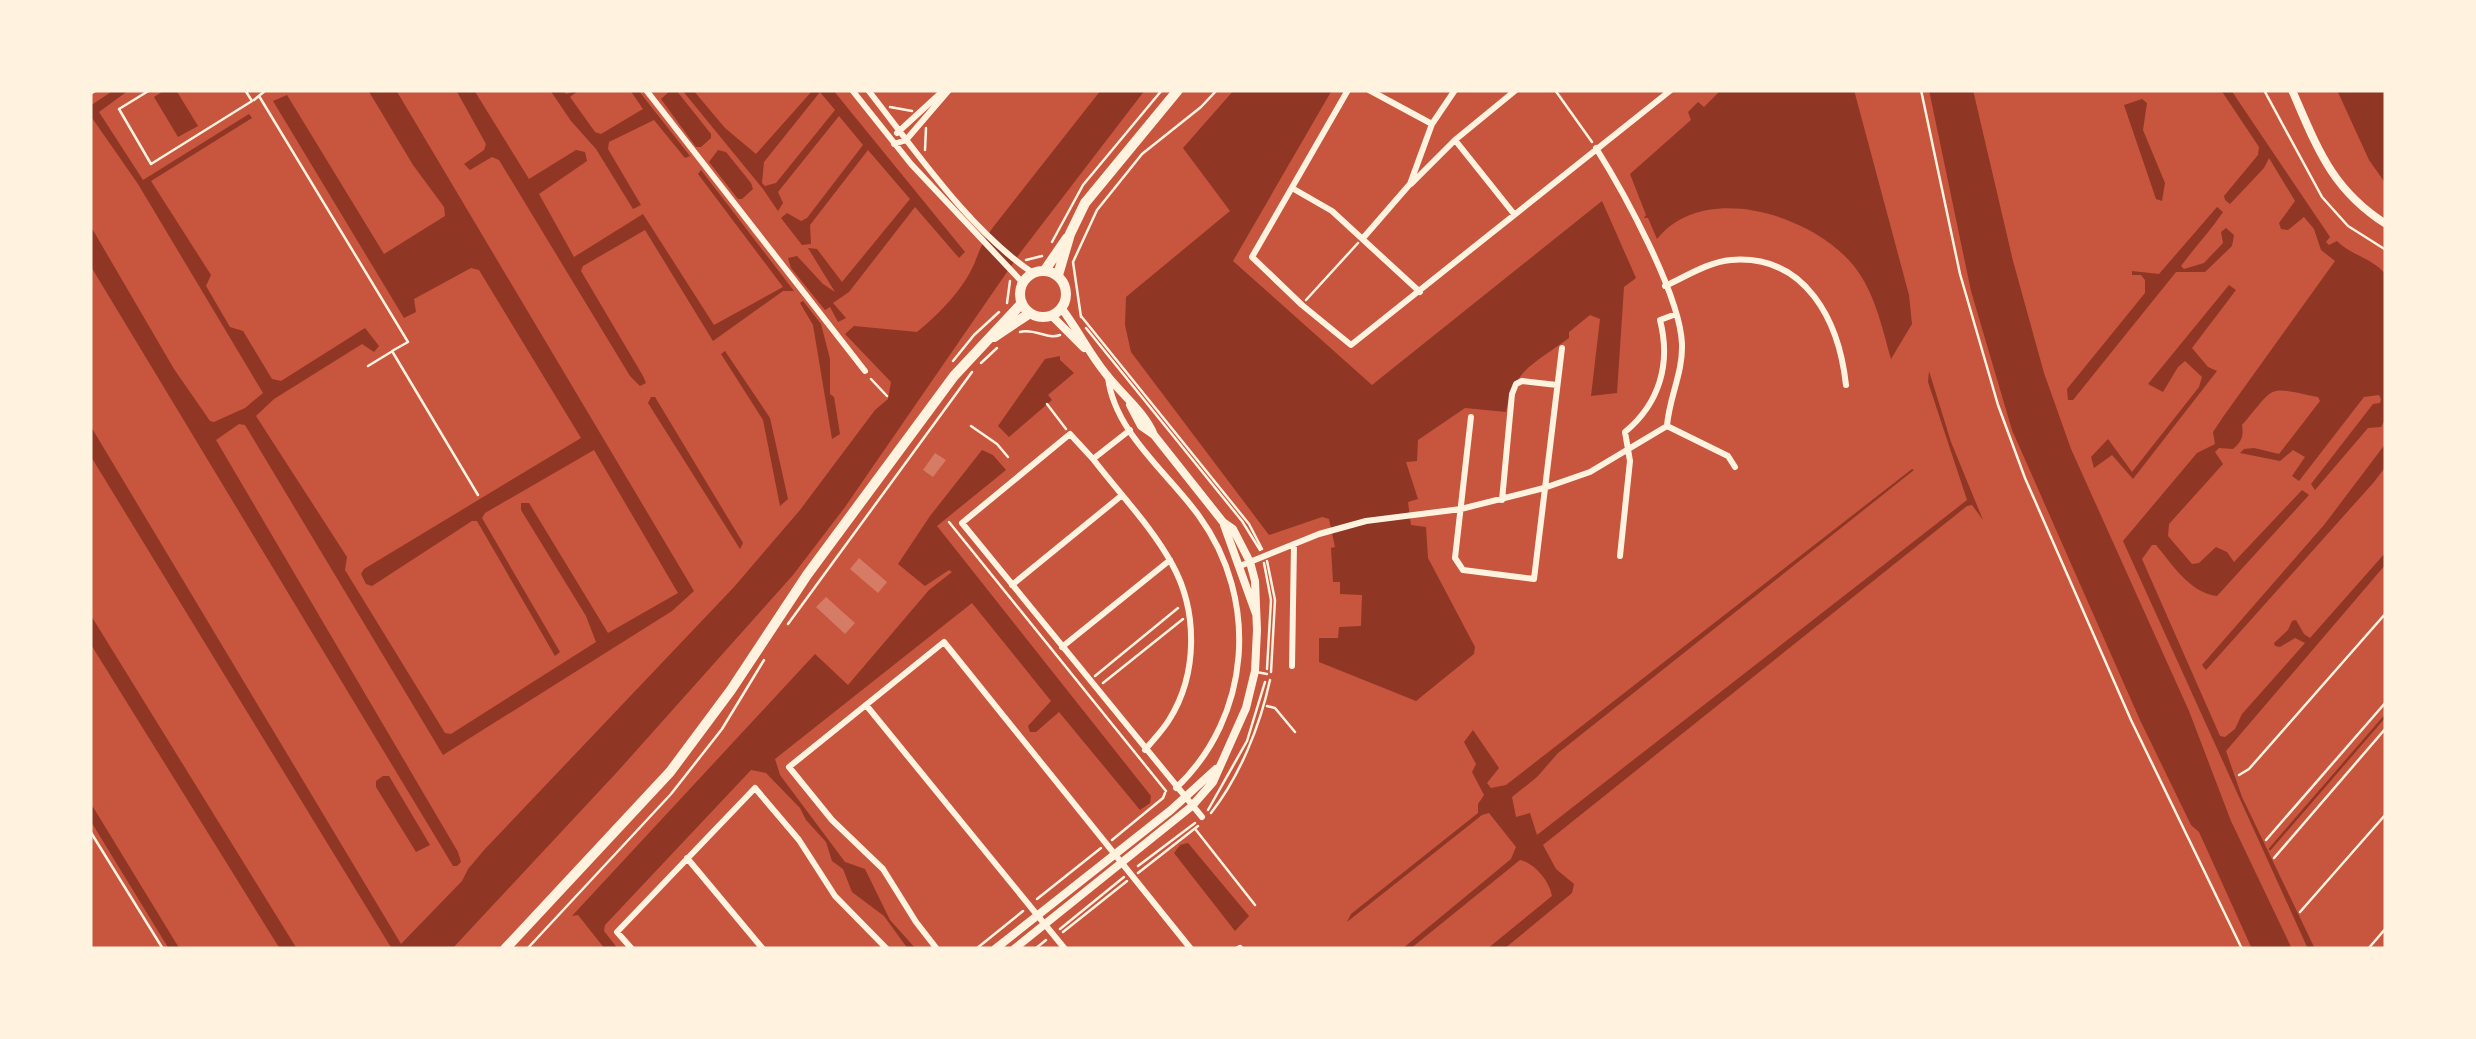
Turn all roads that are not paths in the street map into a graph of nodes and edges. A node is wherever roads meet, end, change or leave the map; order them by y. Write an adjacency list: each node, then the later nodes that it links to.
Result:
1 (97, 90): 16 (lane)
2 (150, 90): 18 (lane)
3 (246, 90): 18 (lane)
4 (266, 90): 17 (lane)
5 (646, 90): 48 (street)
6 (852, 90): 24 (street)
7 (868, 90): 21 (street)
8 (946, 90): 19 (street)
9 (1178, 90): 31 (main road)
10 (1348, 90): 27 (street)
11 (1369, 90): 20 (street)
12 (1455, 90): 20 (street)
13 (1516, 90): 23 (street)
14 (1672, 90): 25 (street)
15 (2292, 90): 29 (street)
16 (90, 94)
17 (259, 96): 18 (lane); 46 (lane)
18 (252, 102)
19 (919, 118): 21 (street); 22 (street)
20 (1432, 124): 26 (street)
21 (898, 129): 22 (street); 24 (street)
22 (906, 140): 24 (street); 30 (street)
23 (1455, 140): 26 (street); 28 (street)
24 (894, 144): 30 (street)
25 (1596, 148): 28 (street); 37 (street)
26 (1410, 184): 32 (street)
27 (1292, 188): 32 (street); 38 (street)
28 (1514, 214): 38 (street)
29 (2386, 224)
30 (981, 232): 33 (street)
31 (1070, 234): 34 (main road); 35 (main road)
32 (1364, 237): 38 (street)
33 (1014, 264): 34 (street); 36 (street)
34 (1039, 271): 35 (main road); 36 (main road)
35 (1058, 275): 40 (main road)
36 (1023, 283): 39 (main road)
37 (1665, 286): 42 (street); 50 (street)
38 (1420, 292)
39 (1022, 303): 41 (main road); 43 (main road)
40 (1057, 312): 41 (main road); 45 (street); 45 (street)
41 (1030, 313): 43 (main road)
42 (1676, 314): 54 (street); 56 (street)
43 (981, 346): 86 (main road)
44 (1562, 348): 51 (street)
45 (1088, 350): 49 (street)
46 (392, 351): 47 (lane); 61 (lane)
47 (368, 366)
48 (866, 372)
49 (1108, 377): 55 (street); 68 (street)
50 (1846, 384)
51 (1557, 386): 60 (street); 63 (street)
52 (1471, 418): 64 (street)
53 (971, 426): 57 (lane)
54 (1667, 426): 56 (street); 59 (street)
55 (1130, 430): 58 (street); 77 (street)
56 (1628, 452): 60 (street); 66 (street)
57 (1008, 458)
58 (1093, 459): 62 (street); 69 (street)
59 (1735, 467)
60 (1544, 488): 63 (street); 64 (street)
61 (478, 495)
62 (1121, 496): 67 (street); 69 (street)
63 (1502, 500): 64 (street)
64 (1461, 508): 65 (street)
65 (1294, 544): 68 (street); 71 (street)
66 (1620, 556)
67 (1170, 560): 70 (street); 75 (street)
68 (1245, 564): 72 (street)
69 (1012, 585): 70 (street)
70 (1062, 648): 75 (street)
71 (1292, 666)
72 (1255, 671): 73 (lane); 76 (street)
73 (1266, 674)
74 (866, 705): 81 (street); 84 (street); 90 (street)
75 (1145, 750): 77 (street)
76 (1216, 769): 78 (street); 79 (street)
77 (1174, 787): 78 (street)
78 (1185, 798): 79 (street); 81 (street)
79 (1192, 806): 80 (street); 83 (street)
80 (1202, 816)
81 (1113, 854): 83 (street); 84 (street)
82 (686, 858): 87 (street); 88 (street); 89 (street)
83 (1120, 863): 85 (street); 94 (street)
84 (1038, 914): 85 (street); 91 (street)
85 (1046, 924): 92 (street); 93 (street)
86 (504, 949)
87 (632, 949)
88 (762, 949)
89 (887, 949)
90 (937, 949)
91 (995, 949)
92 (1014, 949)
93 (1065, 949)
94 (1191, 949)

